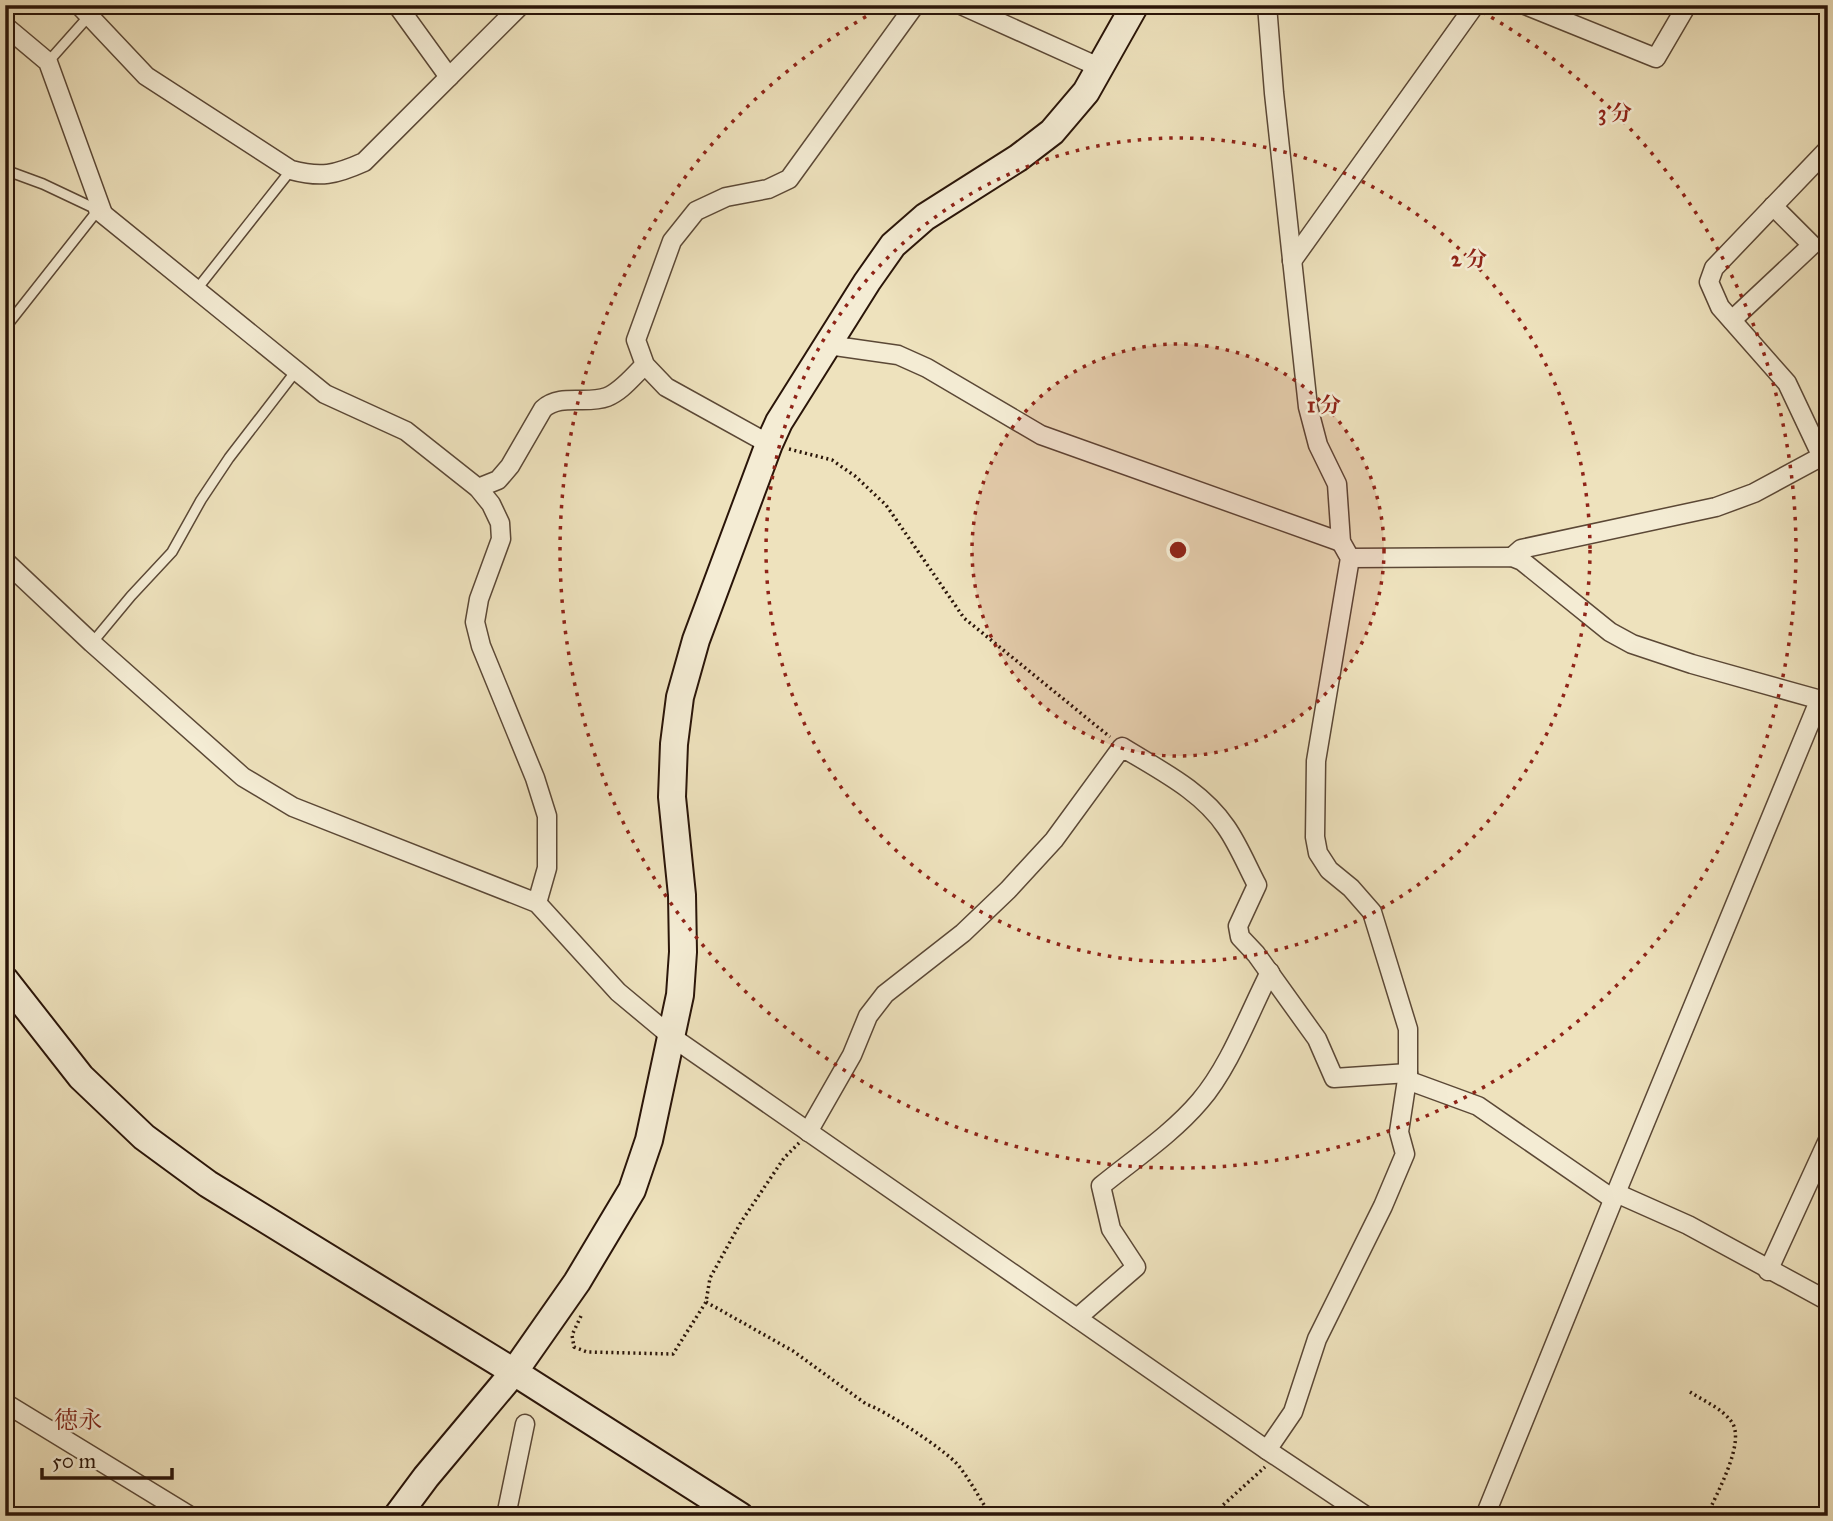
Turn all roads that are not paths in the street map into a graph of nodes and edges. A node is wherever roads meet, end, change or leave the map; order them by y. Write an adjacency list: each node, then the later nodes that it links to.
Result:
1 (397, 5): 14 (street)
2 (521, 5): 14 (street)
3 (915, 5): 25 (street)
4 (961, 5): 13 (street)
5 (1135, 5): 13 (street)
6 (1267, 5): 20 (street)
7 (1475, 5): 20 (street)
8 (1525, 5): 9 (street)
9 (1687, 5)
10 (84, 11): 12 (lane); 17 (street)
11 (5, 26): 12 (street)
12 (48, 62): 19 (street)
13 (1101, 68): 24 (street)
14 (449, 77): 17 (street)
15 (1828, 149): 18 (street)
16 (5, 170): 19 (lane)
17 (291, 170): 21 (lane)
18 (1773, 206): 22 (street); 22 (street)
19 (100, 211): 21 (street); 23 (lane)
20 (1292, 261): 30 (street)
21 (198, 289): 26 (street)
22 (1732, 320): 28 (street)
23 (5, 328)
24 (828, 345): 27 (street); 30 (street)
25 (645, 365): 27 (street); 29 (street)
26 (296, 371): 29 (street); 33 (lane)
27 (769, 443): 38 (street)
28 (1825, 455): 31 (street)
29 (478, 488): 35 (street)
30 (1345, 550): 31 (street); 39 (street)
31 (1512, 557): 34 (street)
32 (5, 562): 33 (street)
33 (92, 643): 35 (street)
34 (1824, 701): 42 (street)
35 (537, 903): 38 (street)
36 (1270, 972): 39 (street); 40 (street); 45 (street)
37 (5, 980): 46 (street)
38 (672, 1037): 40 (street); 46 (street)
39 (1407, 1077): 42 (street); 49 (street)
40 (808, 1132): 45 (street)
41 (1828, 1140): 43 (street)
42 (1614, 1196): 43 (street); 55 (street)
43 (1769, 1271): 44 (street)
44 (1828, 1301)
45 (1077, 1318): 49 (street)
46 (514, 1372): 51 (street); 53 (street)
47 (5, 1403): 50 (street)
48 (525, 1424): 52 (street)
49 (1272, 1453): 54 (street)
50 (190, 1516)
51 (397, 1516)
52 (506, 1516)
53 (740, 1516)
54 (1366, 1516)
55 (1485, 1516)

